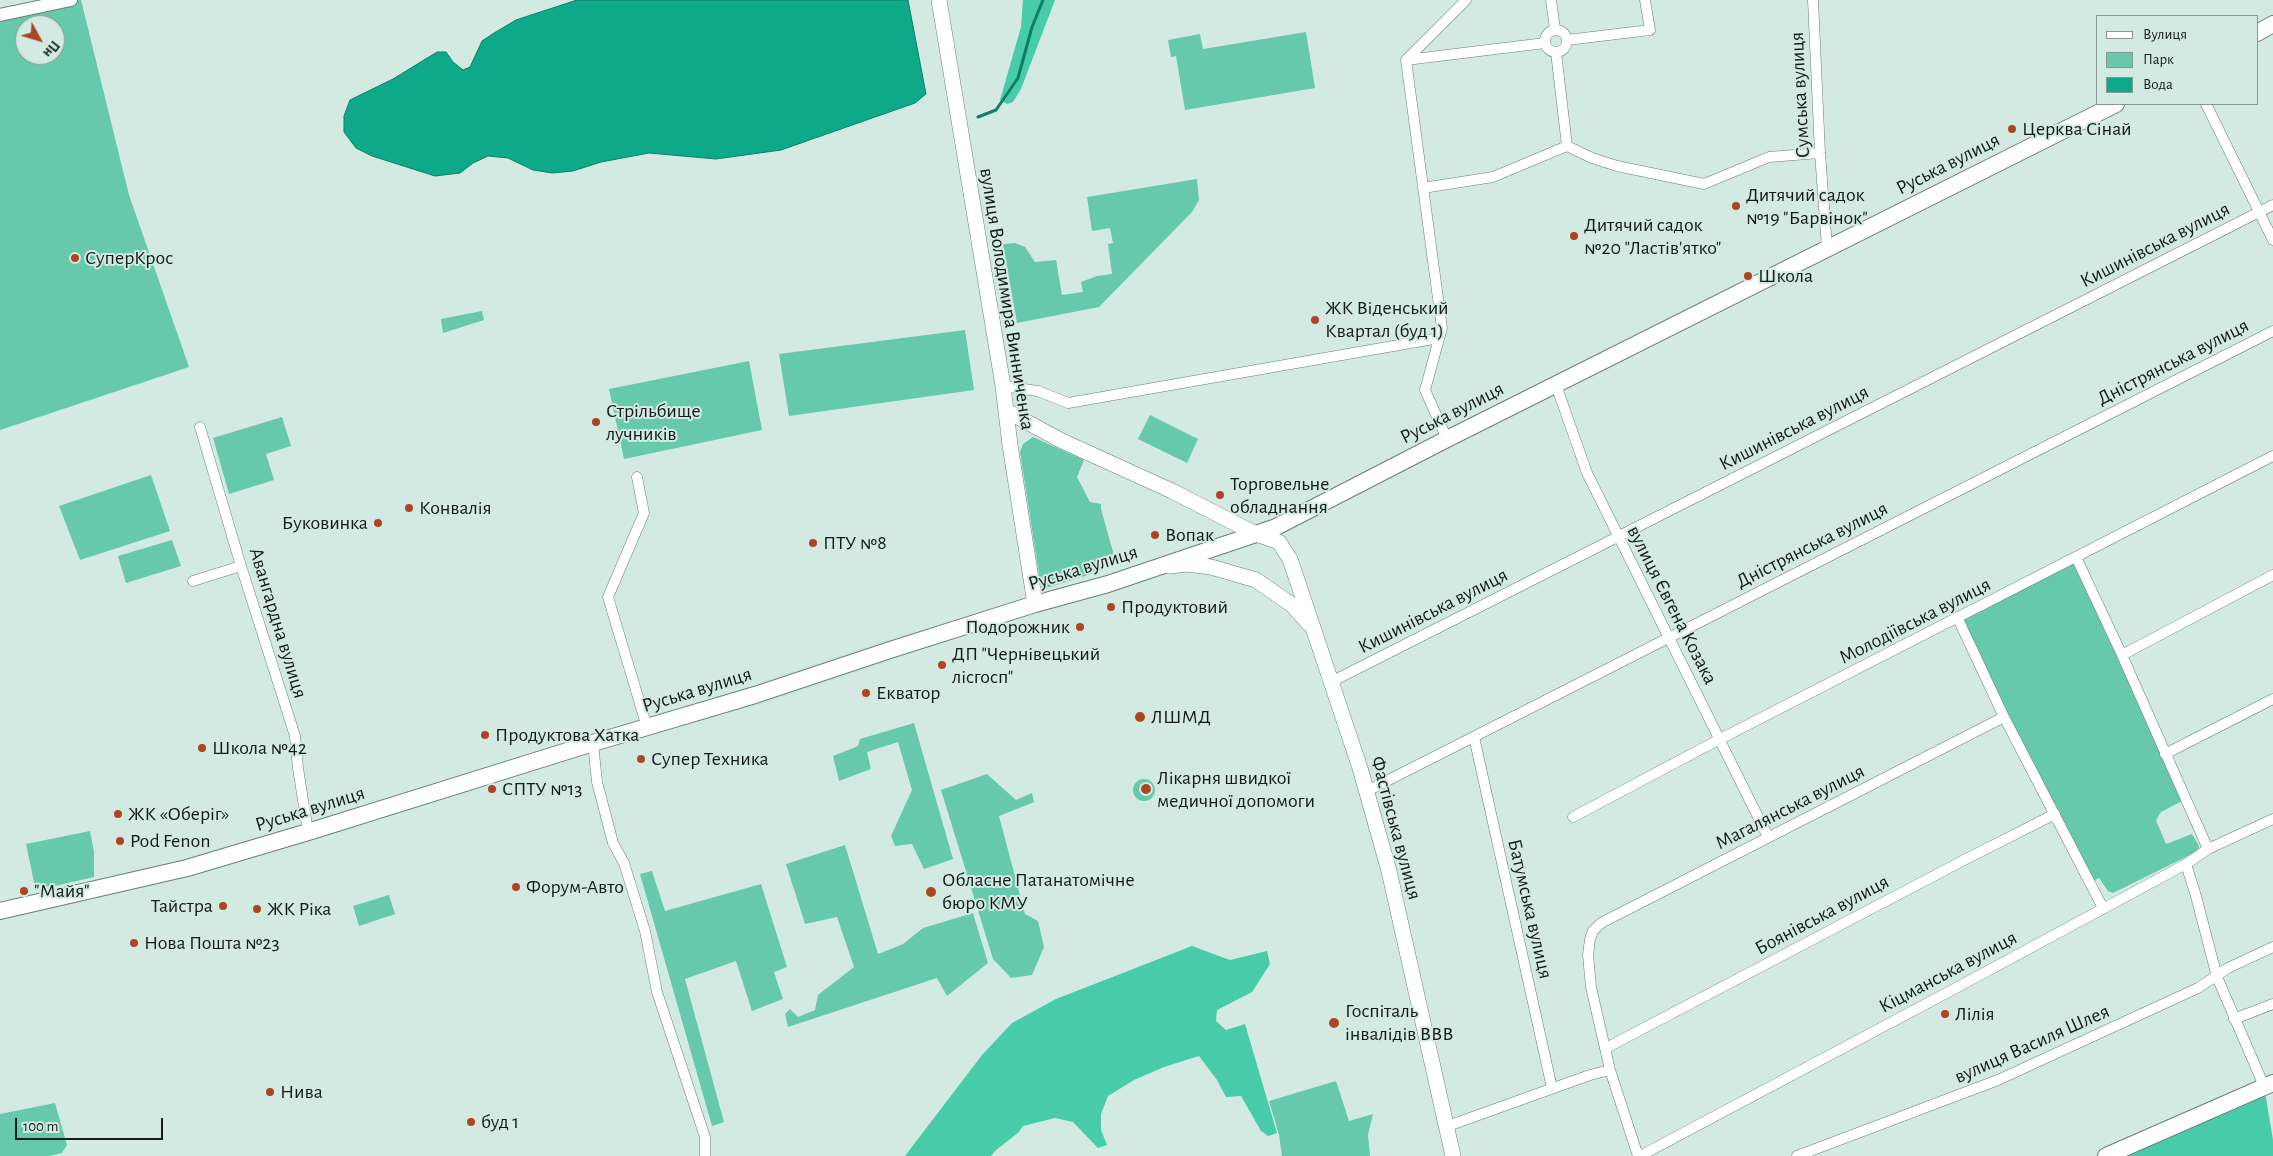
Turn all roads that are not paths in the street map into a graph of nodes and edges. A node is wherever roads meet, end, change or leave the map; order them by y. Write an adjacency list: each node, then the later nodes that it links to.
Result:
1 (71, 0): 7 (street)
2 (940, 0): 27 (main road, вулиця Володимира Винниченка)
3 (1466, 0): 14 (street)
4 (1551, 0): 9 (street)
5 (1645, 0): 11 (street)
6 (1813, 0): 18 (street, Сумська вулиця)
7 (0, 15)
8 (2273, 24): 10 (main road)
9 (1555, 29): 11 (street); 12 (street)
10 (2258, 32)
11 (1567, 40): 13 (street)
12 (1545, 43): 13 (street); 14 (street)
13 (1556, 52): 17 (street)
14 (1406, 60): 19 (street)
15 (2114, 105): 23 (main road, Руська вулиця)
16 (2206, 105): 21 (street)
17 (1567, 146): 18 (street); 19 (street)
18 (1820, 153): 23 (street, Сумська вулиця)
19 (1423, 188): 25 (street)
20 (2273, 205): 21 (street, Кишинівська вулиця)
21 (2259, 212): 22 (street); 34 (street, Кишинівська вулиця)
22 (2273, 240)
23 (1828, 248): 26 (main road, Руська вулиця)
24 (2273, 331): 43 (street, Дністрянська вулиця)
25 (1439, 338): 27 (street); 30 (street)
26 (1556, 385): 30 (main road, Руська вулиця); 34 (street, вулиця Євгена Козака)
27 (1003, 386): 28 (main road, вулиця Володимира Винниченка)
28 (1007, 411): 33 (main road, Фастівська вулиця); 40 (main road, вулиця Володимира Винниченка)
29 (200, 427): 36 (street, Авангардна вулиця)
30 (1447, 438): 33 (main road, Руська вулиця)
31 (2273, 456): 35 (street, Молодіївська вулиця)
32 (638, 477): 48 (street)
33 (1256, 534): 37 (main road, Руська вулиця); 42 (main road, Фастівська вулиця)
34 (1618, 537): 43 (street, вулиця Євгена Козака); 45 (street, Кишинівська вулиця)
35 (2076, 558): 41 (street, Молодіївська вулиця); 44 (street)
36 (241, 566): 39 (street); 57 (street, Авангардна вулиця)
37 (1158, 567): 40 (main road, Руська вулиця); 42 (main road)
38 (2273, 575): 44 (street)
39 (193, 582)
40 (1035, 604): 48 (main road, Руська вулиця)
41 (1958, 619): 47 (street); 50 (street, Молодіївська вулиця)
42 (1314, 629): 45 (main road, Фастівська вулиця)
43 (1668, 638): 49 (street, Дністрянська вулиця); 50 (street, вулиця Євгена Козака)
44 (2122, 655): 52 (street)
45 (1331, 682): 53 (main road, Фастівська вулиця)
46 (2273, 699): 52 (street)
47 (2004, 717): 54 (street); 58 (street, Магалянська вулиця)
48 (647, 727): 51 (main road, Руська вулиця)
49 (1474, 737): 53 (street, Дністрянська вулиця); 70 (street, Батумська вулиця)
50 (1720, 739): 55 (street, Молодіївська вулиця); 58 (street, вулиця Євгена Козака)
51 (593, 743): 57 (main road, Руська вулиця); 72 (street)
52 (2165, 754): 59 (street)
53 (1366, 790): 71 (main road, Фастівська вулиця)
54 (2054, 814): 61 (street); 67 (street, Боянівська вулиця)
55 (1572, 817)
56 (2273, 819): 59 (street, Кіцманська вулиця)
57 (308, 832): 62 (main road, Руська вулиця)
58 (1768, 838): 67 (street, Магалянська вулиця)
59 (2208, 849): 60 (street, Кіцманська вулиця)
60 (2186, 864): 61 (street, Кіцманська вулиця); 64 (street)
61 (2103, 908): 74 (street, Кіцманська вулиця)
62 (0, 911)
63 (2273, 947): 64 (street, вулиця Василя Шлея)
64 (2217, 977): 66 (street); 75 (street, вулиця Василя Шлея)
65 (2273, 1004): 66 (street)
66 (2234, 1019): 69 (street)
67 (1606, 1048): 68 (street)
68 (1610, 1070): 70 (street); 74 (street)
69 (2269, 1084): 76 (main road)
70 (1552, 1088): 71 (street)
71 (1445, 1127): 73 (main road, Фастівська вулиця)
72 (705, 1156)
73 (1453, 1156)
74 (1639, 1156)
75 (1797, 1156)
76 (2106, 1156)

